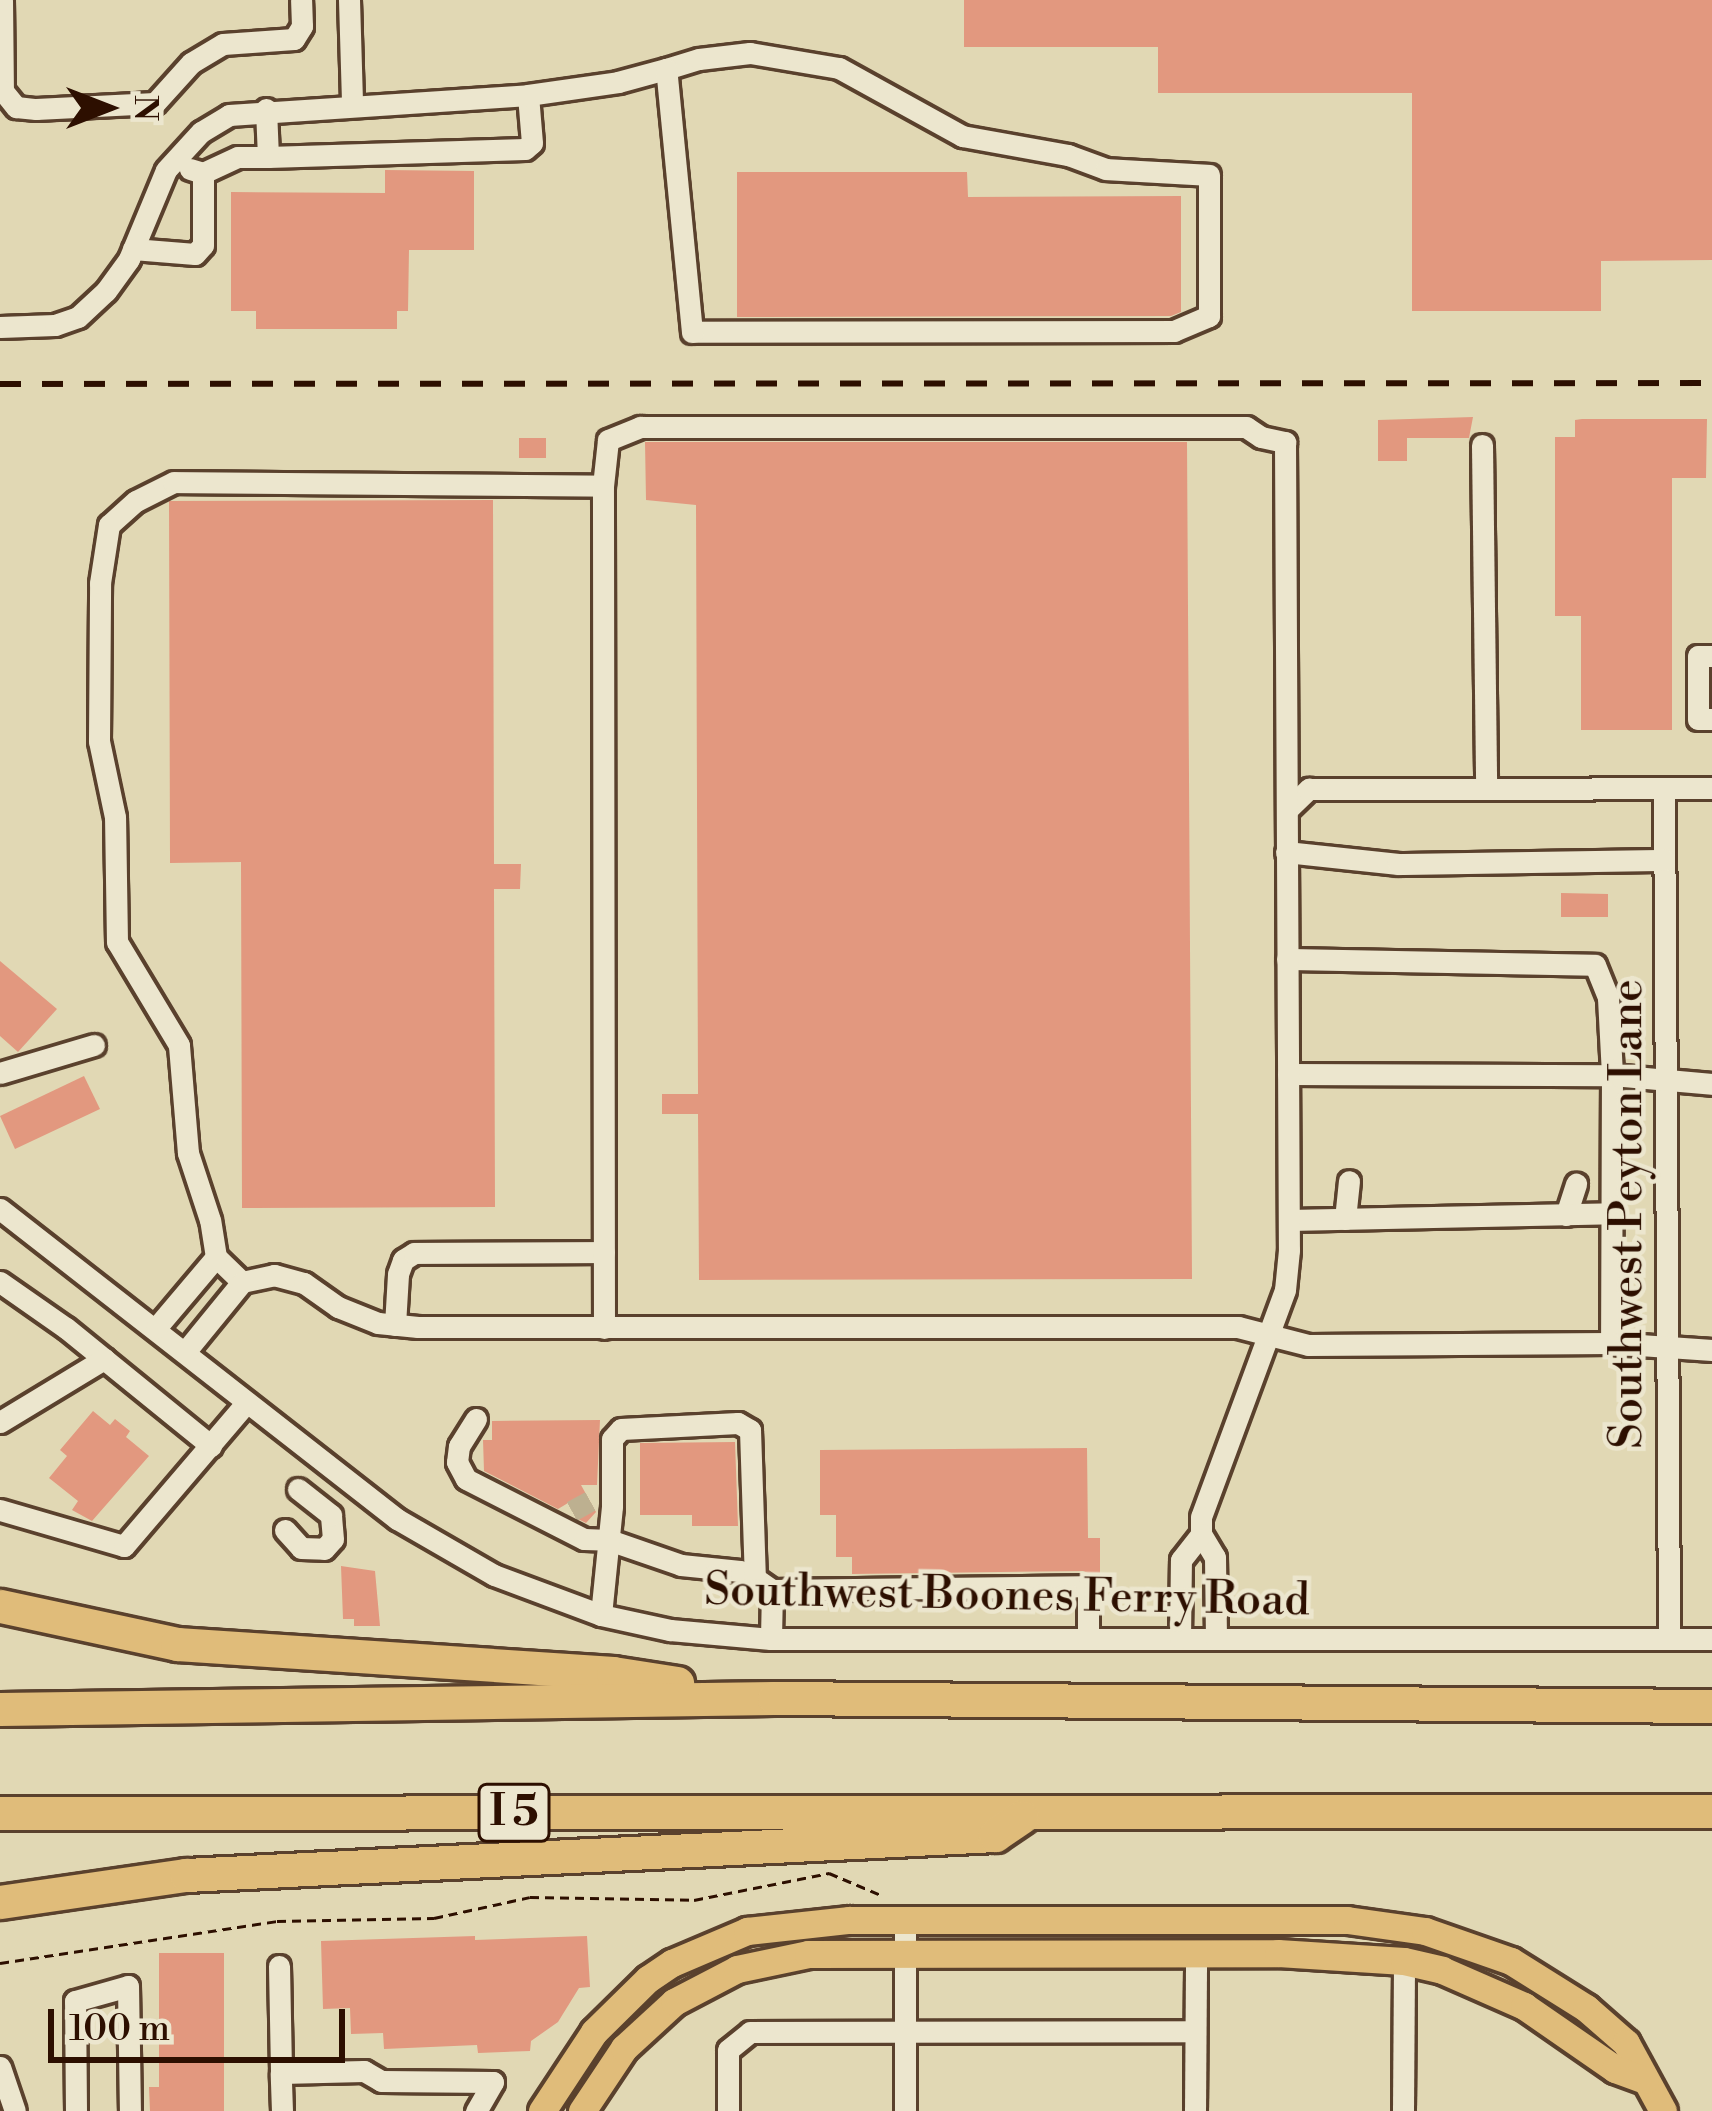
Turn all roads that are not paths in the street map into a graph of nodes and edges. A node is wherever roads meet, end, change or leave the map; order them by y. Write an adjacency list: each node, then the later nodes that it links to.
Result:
1 (2, 0): 2 (street)
2 (301, 0)
3 (349, 0): 6 (street)
4 (666, 69): 4 (street); 5 (street)
5 (529, 95): 6 (street); 9 (street)
6 (352, 104): 7 (street)
7 (266, 109): 8 (street); 9 (street)
8 (178, 156): 10 (street); 11 (street)
9 (268, 157): 10 (street)
10 (203, 173): 11 (street)
11 (133, 249): 12 (street)
12 (0, 326)
13 (1481, 445): 17 (street)
14 (603, 486): 20 (street); 37 (street); 38 (street)
15 (1712, 656): 16 (street)
16 (1712, 718)
17 (1486, 788): 18 (street); 20 (street)
18 (1664, 788): 19 (street); 22 (street, Southwest Peyton Lane)
19 (1712, 788)
20 (1288, 808): 21 (street)
21 (1286, 852): 22 (street); 23 (street)
22 (1664, 860): 28 (street, Southwest Peyton Lane)
23 (1287, 959): 26 (street); 27 (street)
24 (94, 1045): 25 (street)
25 (0, 1073)
26 (1288, 1074): 27 (street); 36 (street)
27 (1612, 1075): 28 (street); 33 (street)
28 (1666, 1080): 29 (street); 46 (street, Southwest Peyton Lane)
29 (1712, 1084)
30 (1348, 1181): 35 (street)
31 (1576, 1184): 34 (street)
32 (0, 1209): 42 (street, Southwest Boones Ferry Road)
33 (1613, 1213): 34 (street); 45 (street)
34 (1566, 1215): 35 (street)
35 (1345, 1219): 36 (street)
36 (1289, 1220): 44 (street)
37 (604, 1252): 41 (street); 43 (street)
38 (216, 1257): 40 (street); 42 (street)
39 (0, 1282): 49 (street)
40 (242, 1282): 41 (street); 48 (street)
41 (394, 1325): 43 (street)
42 (155, 1328): 48 (street, Southwest Boones Ferry Road)
43 (604, 1328): 44 (street)
44 (1266, 1336): 45 (street); 58 (street)
45 (1612, 1343): 46 (street)
46 (1667, 1350): 47 (street); 67 (street, Southwest Peyton Lane)
47 (1712, 1350)
48 (185, 1352): 50 (street, Southwest Boones Ferry Road)
49 (104, 1359): 52 (street); 53 (street)
50 (248, 1402): 53 (street); 62 (street, Southwest Boones Ferry Road)
51 (476, 1419): 56 (street)
52 (0, 1420)
53 (211, 1446): 55 (street)
54 (298, 1489): 57 (street)
55 (0, 1510)
56 (585, 1513): 59 (street); 59 (street); 60 (street)
57 (285, 1529)
58 (1201, 1534): 63 (street); 64 (street)
59 (609, 1540): 60 (street); 62 (street)
60 (763, 1584): 65 (street); 66 (street)
61 (0, 1606): 69 (highway)
62 (601, 1615): 65 (street, Southwest Boones Ferry Road)
63 (1180, 1638): 64 (street, Southwest Boones Ferry Road); 66 (street, Southwest Boones Ferry Road)
64 (1216, 1638): 67 (street, Southwest Boones Ferry Road)
65 (771, 1639): 66 (street, Southwest Boones Ferry Road)
66 (1088, 1639)
67 (1669, 1639): 68 (street, Southwest Boones Ferry Road)
68 (1712, 1639)
69 (774, 1698): 70 (highway); 71 (highway)
70 (1712, 1706)
71 (0, 1709)
72 (1712, 1811): 73 (highway, I 5)
73 (1029, 1812): 74 (highway, I 5); 75 (highway, I 5)
74 (0, 1813)
75 (0, 1902)
76 (898, 1909): 77 (street); 85 (main road); 91 (main road)
77 (906, 1953): 78 (main road); 81 (street); 92 (main road)
78 (1196, 1953): 79 (main road); 82 (street)
79 (1404, 1961): 85 (main road); 96 (street)
80 (279, 1966): 84 (street)
81 (905, 2030): 82 (street); 93 (street); 94 (street)
82 (1196, 2031): 95 (street)
83 (0, 2068): 86 (street)
84 (281, 2073): 89 (street); 90 (street)
85 (1645, 2080): 97 (main road)
86 (15, 2111)
87 (76, 2111): 88 (street)
88 (130, 2111)
89 (282, 2111)
90 (476, 2111)
91 (542, 2111)
92 (582, 2111)
93 (728, 2111)
94 (905, 2111)
95 (1195, 2111)
96 (1403, 2111)
97 (1663, 2111)

